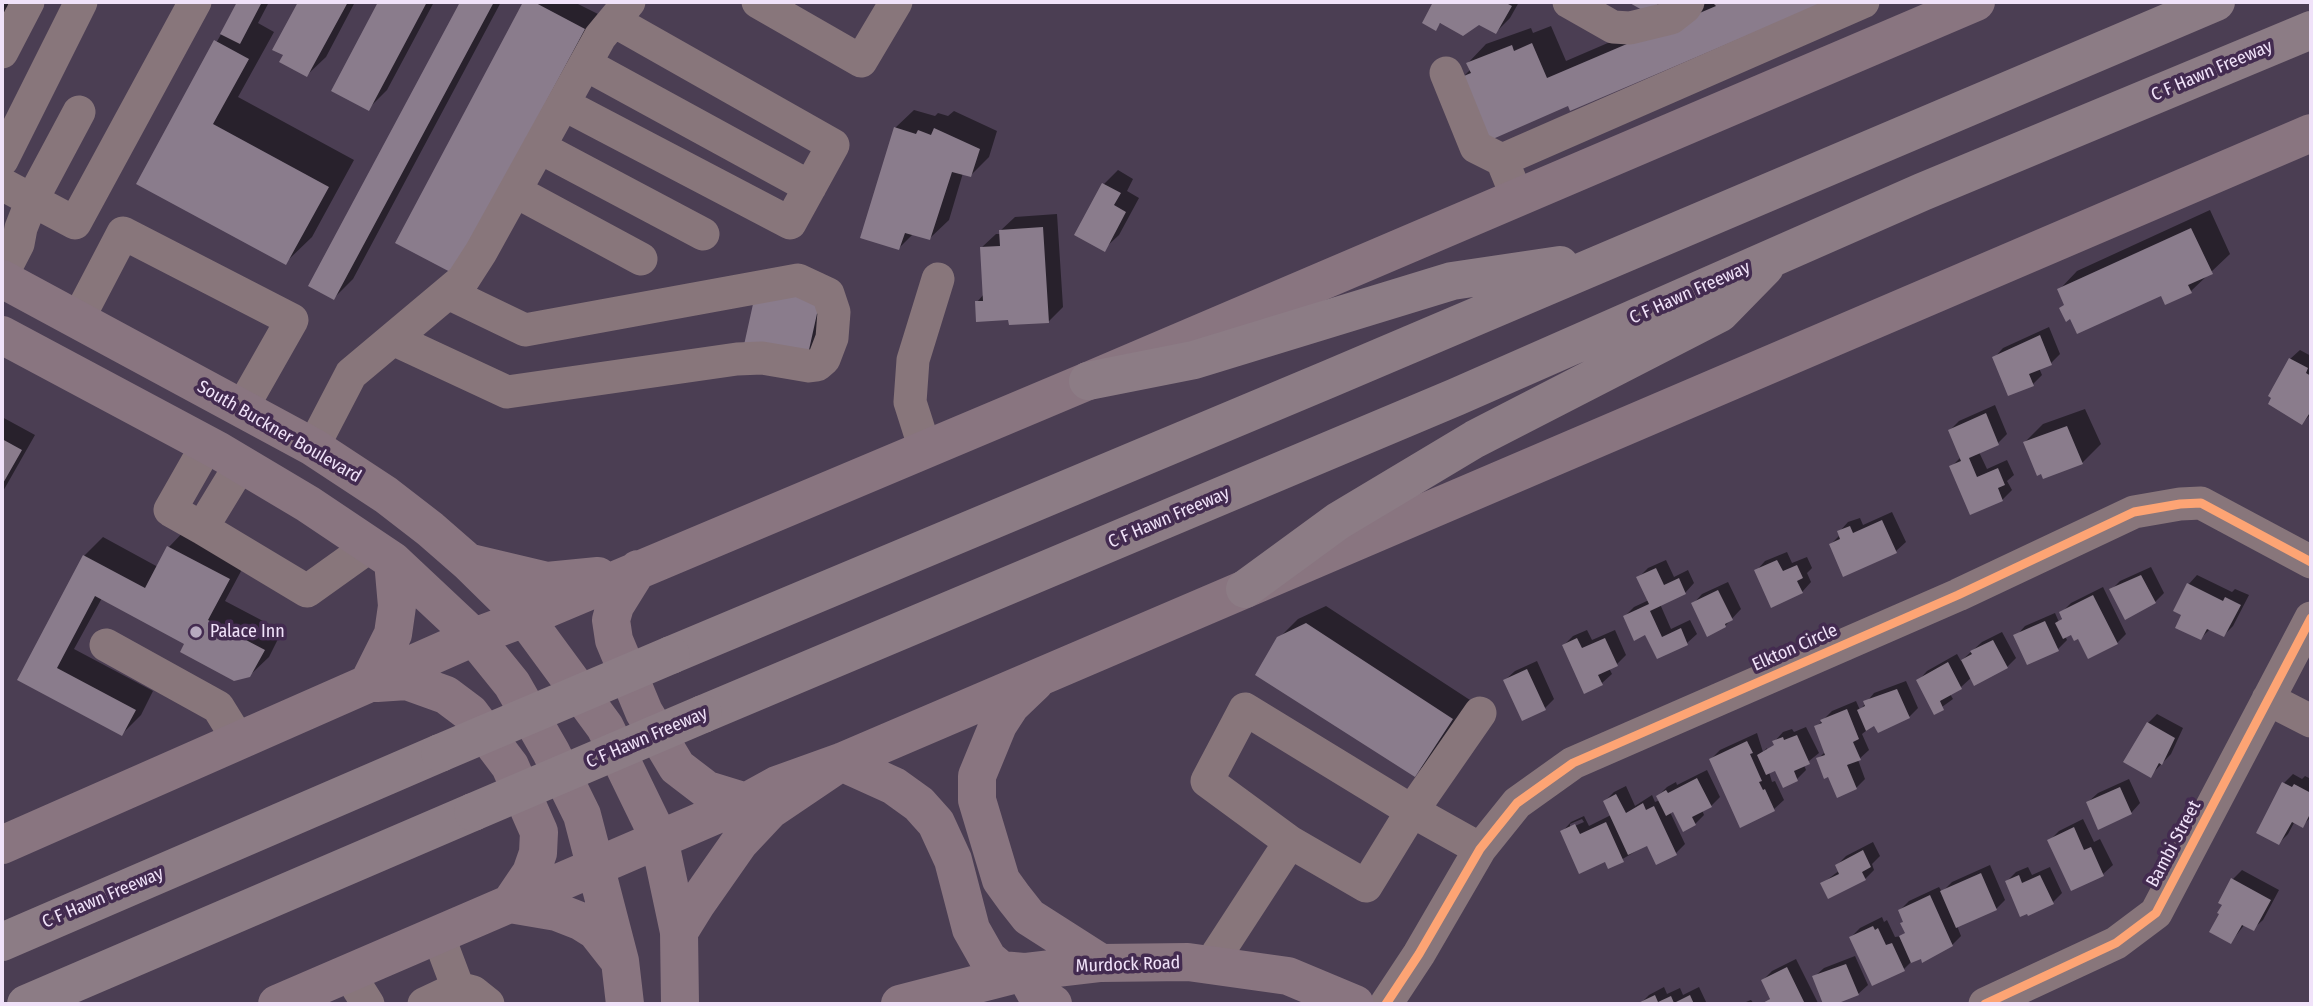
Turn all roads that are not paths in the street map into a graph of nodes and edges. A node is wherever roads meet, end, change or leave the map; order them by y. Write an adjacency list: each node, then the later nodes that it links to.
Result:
1 (28, 2): 14 (street)
2 (81, 2): 24 (street)
3 (195, 2): 31 (street)
4 (758, 2): 5 (street)
5 (896, 2)
6 (1569, 2): 7 (street)
7 (1688, 2)
8 (1865, 2): 13 (street); 19 (street)
9 (1976, 2): 13 (main road)
10 (2216, 2): 34 (highway, C F Hawn Freeway)
11 (621, 11): 15 (street); 28 (street)
12 (2311, 30): 33 (highway, C F Hawn Freeway)
13 (1880, 43): 23 (main road)
14 (2, 52)
15 (585, 64): 17 (street); 28 (street)
16 (1446, 73): 25 (street)
17 (563, 104): 22 (street); 28 (street)
18 (79, 112): 31 (street)
19 (1607, 114): 21 (street); 23 (street)
20 (2311, 133): 51 (main road)
21 (1541, 143): 25 (street); 26 (street)
22 (539, 147): 29 (street); 32 (street)
23 (1625, 151): 26 (main road)
24 (2, 160)
25 (1502, 160): 30 (street)
26 (1560, 179): 30 (main road)
27 (2, 184): 31 (street)
28 (810, 187)
29 (515, 191): 35 (street); 38 (street)
30 (1517, 197): 42 (main road)
31 (32, 200): 37 (street)
32 (703, 234)
33 (1779, 253): 51 (highway); 80 (highway, C F Hawn Freeway, bridge)
34 (1619, 256): 42 (highway); 73 (highway, C F Hawn Freeway, bridge)
35 (641, 259)
36 (938, 279): 45 (street)
37 (3, 282): 39 (main road, South Buckner Boulevard)
38 (449, 293): 41 (street); 41 (street)
39 (77, 321): 43 (main road, South Buckner Boulevard); 43 (street)
40 (2, 334): 46 (main road)
41 (393, 340): 44 (street)
42 (1088, 381): 45 (main road)
43 (242, 408): 44 (main road, South Buckner Boulevard); 46 (main road)
44 (313, 447): 49 (main road, South Buckner Boulevard)
45 (925, 449): 50 (main road)
46 (222, 453): 47 (main road); 47 (street)
47 (381, 553): 54 (main road); 57 (main road)
48 (2311, 562): 68 (street, Elkton Circle)
49 (470, 563): 50 (main road); 52 (main road, South Buckner Boulevard)
50 (638, 569): 52 (main road); 63 (main road)
51 (1245, 589): 56 (main road)
52 (524, 618): 54 (main road); 65 (main road, South Buckner Boulevard)
53 (2311, 618): 58 (street, Bambi Street)
54 (474, 638): 57 (main road); 69 (main road)
55 (106, 645): 61 (street)
56 (1046, 673): 62 (main road); 75 (main road)
57 (368, 684): 61 (main road); 70 (main road)
58 (2268, 699): 60 (street); 90 (street, Bambi Street)
59 (1480, 713): 64 (street)
60 (2311, 721)
61 (239, 741): 67 (main road)
62 (841, 762): 63 (main road); 71 (main road); 77 (main road)
63 (746, 802): 65 (main road)
64 (1412, 811): 66 (street); 66 (street); 68 (street)
65 (659, 838): 69 (main road); 71 (main road, South Buckner Boulevard)
66 (1290, 842): 76 (street)
67 (2, 845)
68 (1480, 849): 89 (street, Elkton Circle)
69 (595, 866): 70 (main road); 74 (main road)
70 (510, 904): 72 (main road); 74 (main road)
71 (679, 932): 85 (main road, South Buckner Boulevard)
72 (438, 935): 78 (street); 79 (main road)
73 (2, 942)
74 (620, 961): 84 (main road)
75 (1101, 963): 76 (main road, Murdock Road); 77 (main road, Murdock Road)
76 (1210, 965): 88 (main road, Murdock Road)
77 (1024, 972): 86 (main road, Murdock Road); 87 (main road)
78 (458, 988): 82 (street); 83 (street)
79 (358, 989): 81 (main road)
80 (26, 1004)
81 (277, 1004)
82 (424, 1004)
83 (488, 1004)
84 (625, 1004)
85 (680, 1004)
86 (900, 1004)
87 (1053, 1004)
88 (1354, 1004)
89 (1386, 1004)
90 (1985, 1004)

